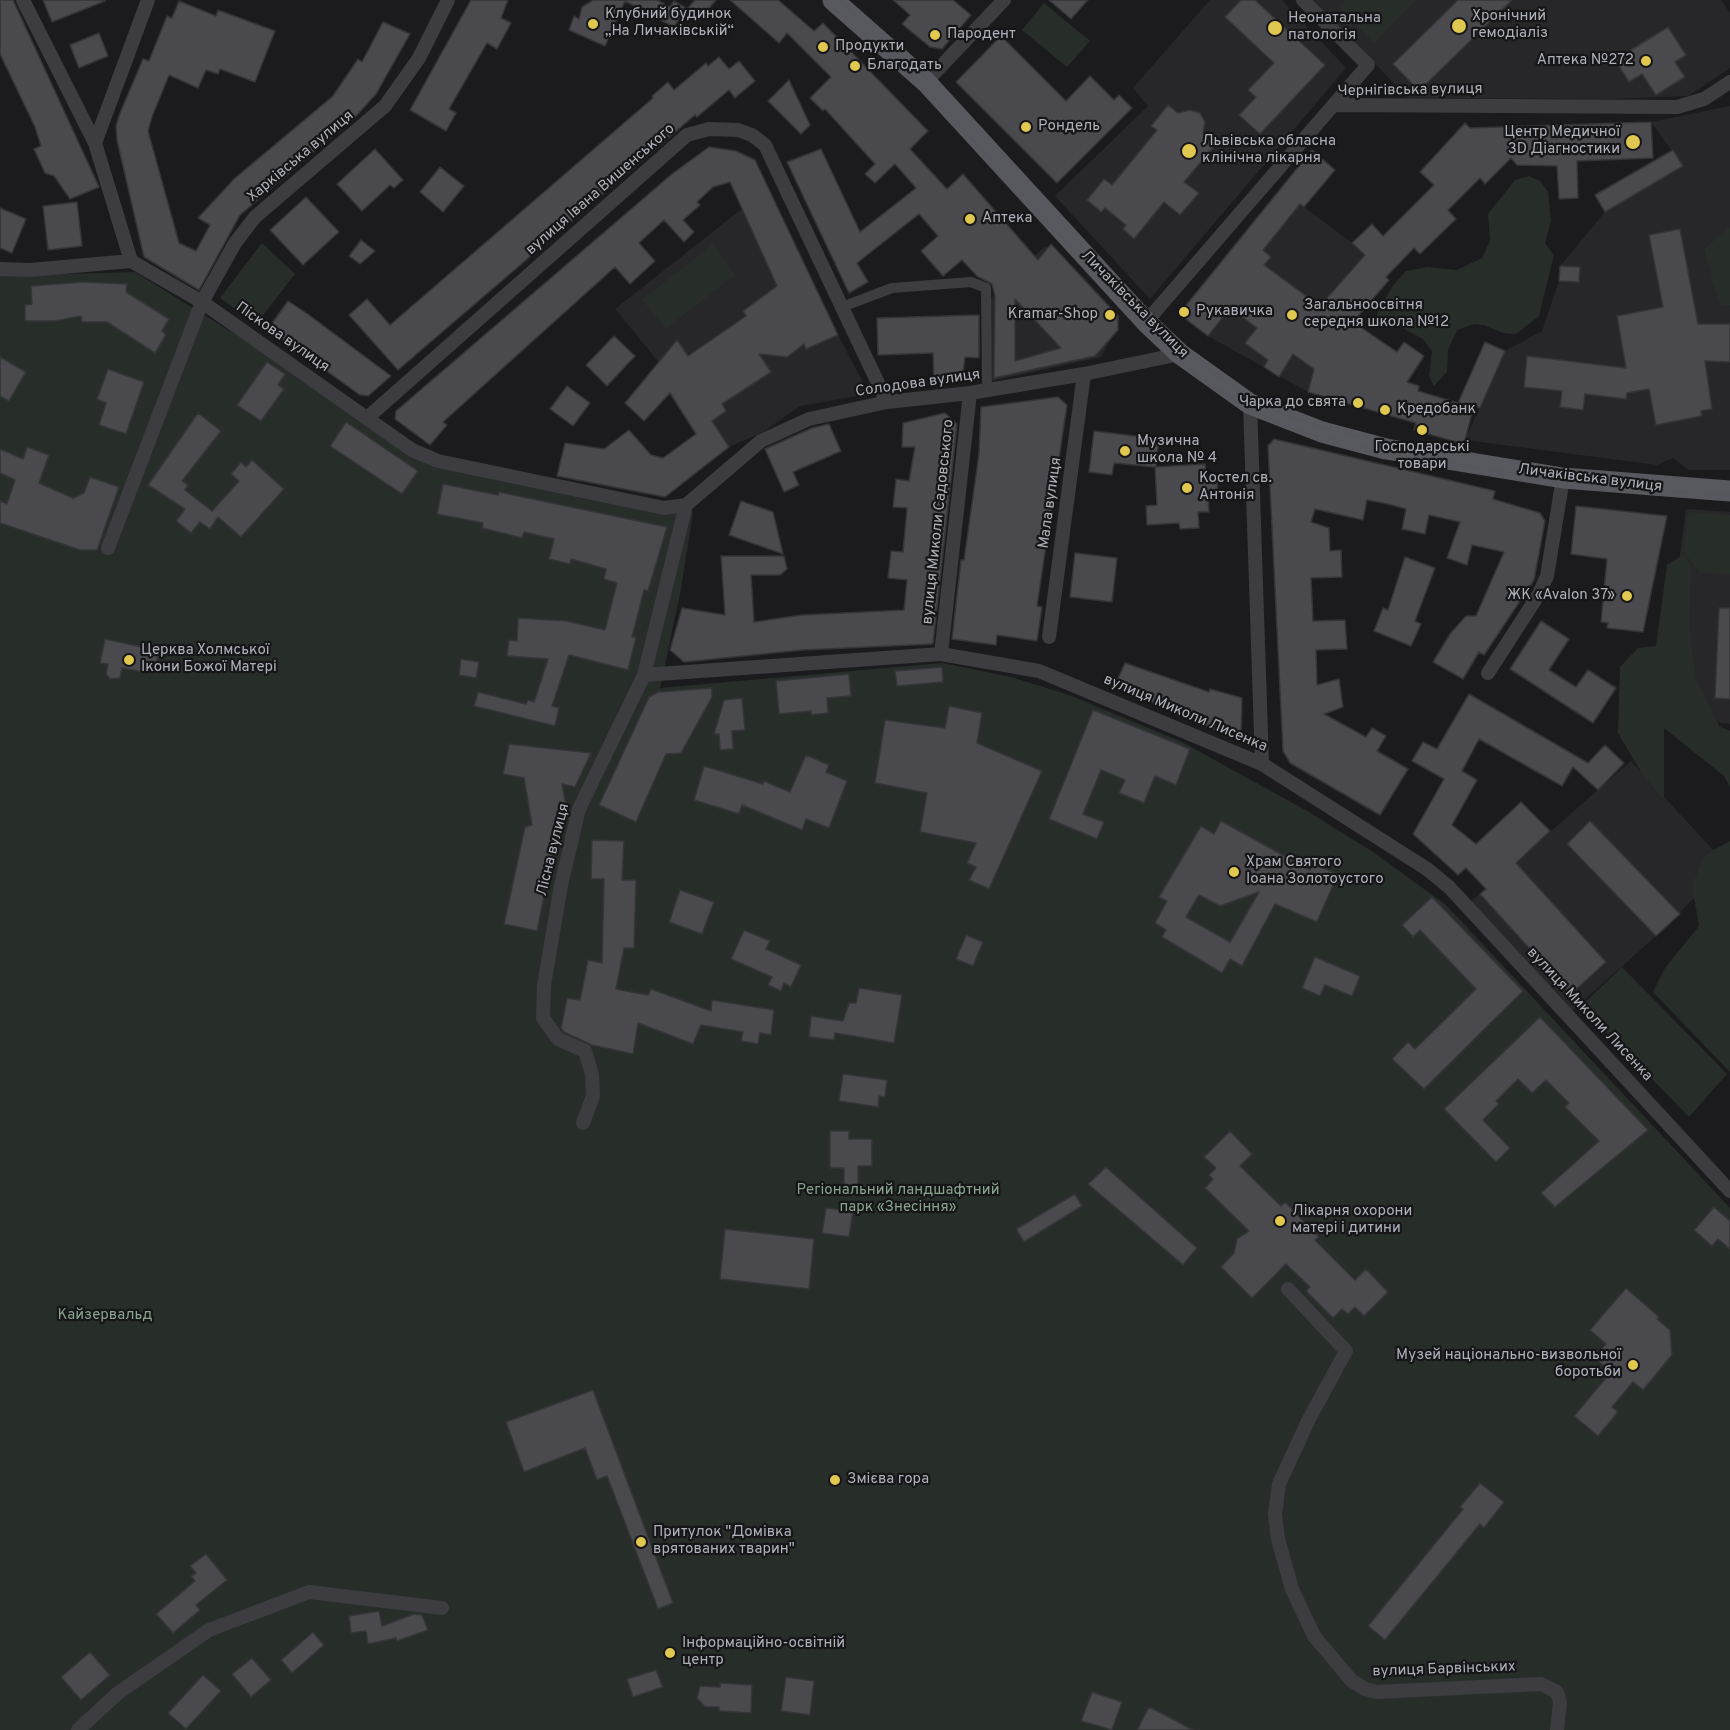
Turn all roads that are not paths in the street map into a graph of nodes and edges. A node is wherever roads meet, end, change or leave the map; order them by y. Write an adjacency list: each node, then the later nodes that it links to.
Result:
1 (23, 0): 10 (street)
2 (148, 0): 10 (street)
3 (448, 0): 13 (street, Харківська вулиця)
4 (833, 0): 7 (main road, Личаківська вулиця)
5 (1004, 0): 7 (street)
6 (1303, 0): 9 (street)
7 (926, 82): 15 (main road, Личаківська вулиця)
8 (1730, 82): 9 (street, Чернігівська вулиця)
9 (1334, 105): 15 (street, Чернігівська вулиця)
10 (96, 143): 11 (street)
11 (131, 261): 12 (street); 13 (street, Піскова вулиця)
12 (1, 270)
13 (202, 302): 22 (street, Піскова вулиця); 26 (street, Харківська вулиця)
14 (842, 307): 18 (street); 20 (street, вулиця Івана Вишенського); 22 (street, вулиця Івана Вишенського)
15 (1146, 322): 16 (main road, Личаківська вулиця)
16 (1180, 354): 17 (street, Солодова вулиця); 21 (main road, Личаківська вулиця)
17 (1084, 375): 18 (street, Солодова вулиця); 27 (street, Мала вулиця)
18 (987, 390): 19 (street, Солодова вулиця)
19 (970, 393): 20 (street, Солодова вулиця); 28 (street, вулиця Миколи Садовського)
20 (887, 402): 25 (street, Солодова вулиця)
21 (1250, 404): 23 (main road, Личаківська вулиця); 31 (street)
22 (368, 418): 25 (street, Піскова вулиця)
23 (1563, 478): 24 (main road, Личаківська вулиця); 29 (street)
24 (1730, 491)
25 (686, 505): 30 (street, Лісна вулиця)
26 (108, 548)
27 (1049, 637)
28 (941, 654): 30 (street, вулиця Миколи Лисенка); 31 (street, вулиця Миколи Лисенка)
29 (1488, 673)
30 (644, 675): 32 (street, Лісна вулиця)
31 (1262, 764): 33 (street, вулиця Миколи Лисенка)
32 (583, 1123)
33 (1730, 1191)
34 (1288, 1289): 37 (street, вулиця Барвінських)
35 (442, 1608): 36 (street)
36 (78, 1730)
37 (1557, 1730)

